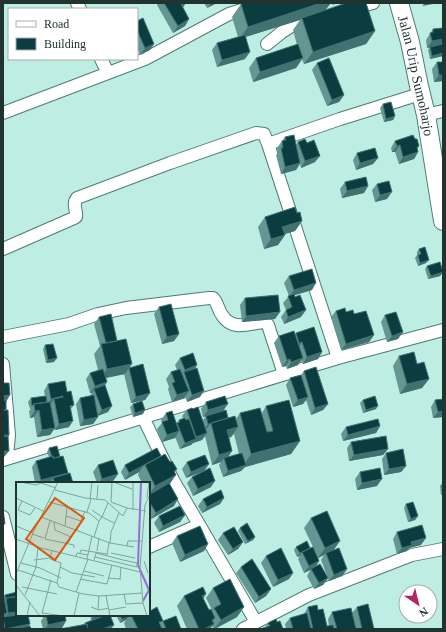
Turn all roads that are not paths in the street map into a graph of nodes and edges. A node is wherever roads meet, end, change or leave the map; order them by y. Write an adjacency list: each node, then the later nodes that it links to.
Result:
1 (264, 3): 8 (street)
2 (373, 3): 4 (street)
3 (399, 3): 9 (main road, Jalan Urip Sumoharjo)
4 (337, 13)
5 (322, 17): 6 (street)
6 (267, 44)
7 (102, 60): 8 (street)
8 (108, 73): 10 (street)
9 (420, 94): 11 (main road, Jalan Urip Sumoharjo); 12 (street)
10 (3, 113)
11 (434, 113): 13 (main road, Jalan Urip Sumoharjo)
12 (268, 144): 14 (street); 17 (street)
13 (443, 221)
14 (3, 249)
15 (443, 330): 17 (street)
16 (3, 337): 19 (street)
17 (338, 358): 19 (street)
18 (3, 364): 21 (street)
19 (284, 374): 20 (street)
20 (143, 417): 21 (street); 23 (street)
21 (5, 460)
22 (3, 517): 26 (street)
23 (199, 525): 24 (street); 27 (street)
24 (150, 547)
25 (443, 549): 27 (street)
26 (16, 570)
27 (256, 622): 28 (street)
28 (243, 629)

